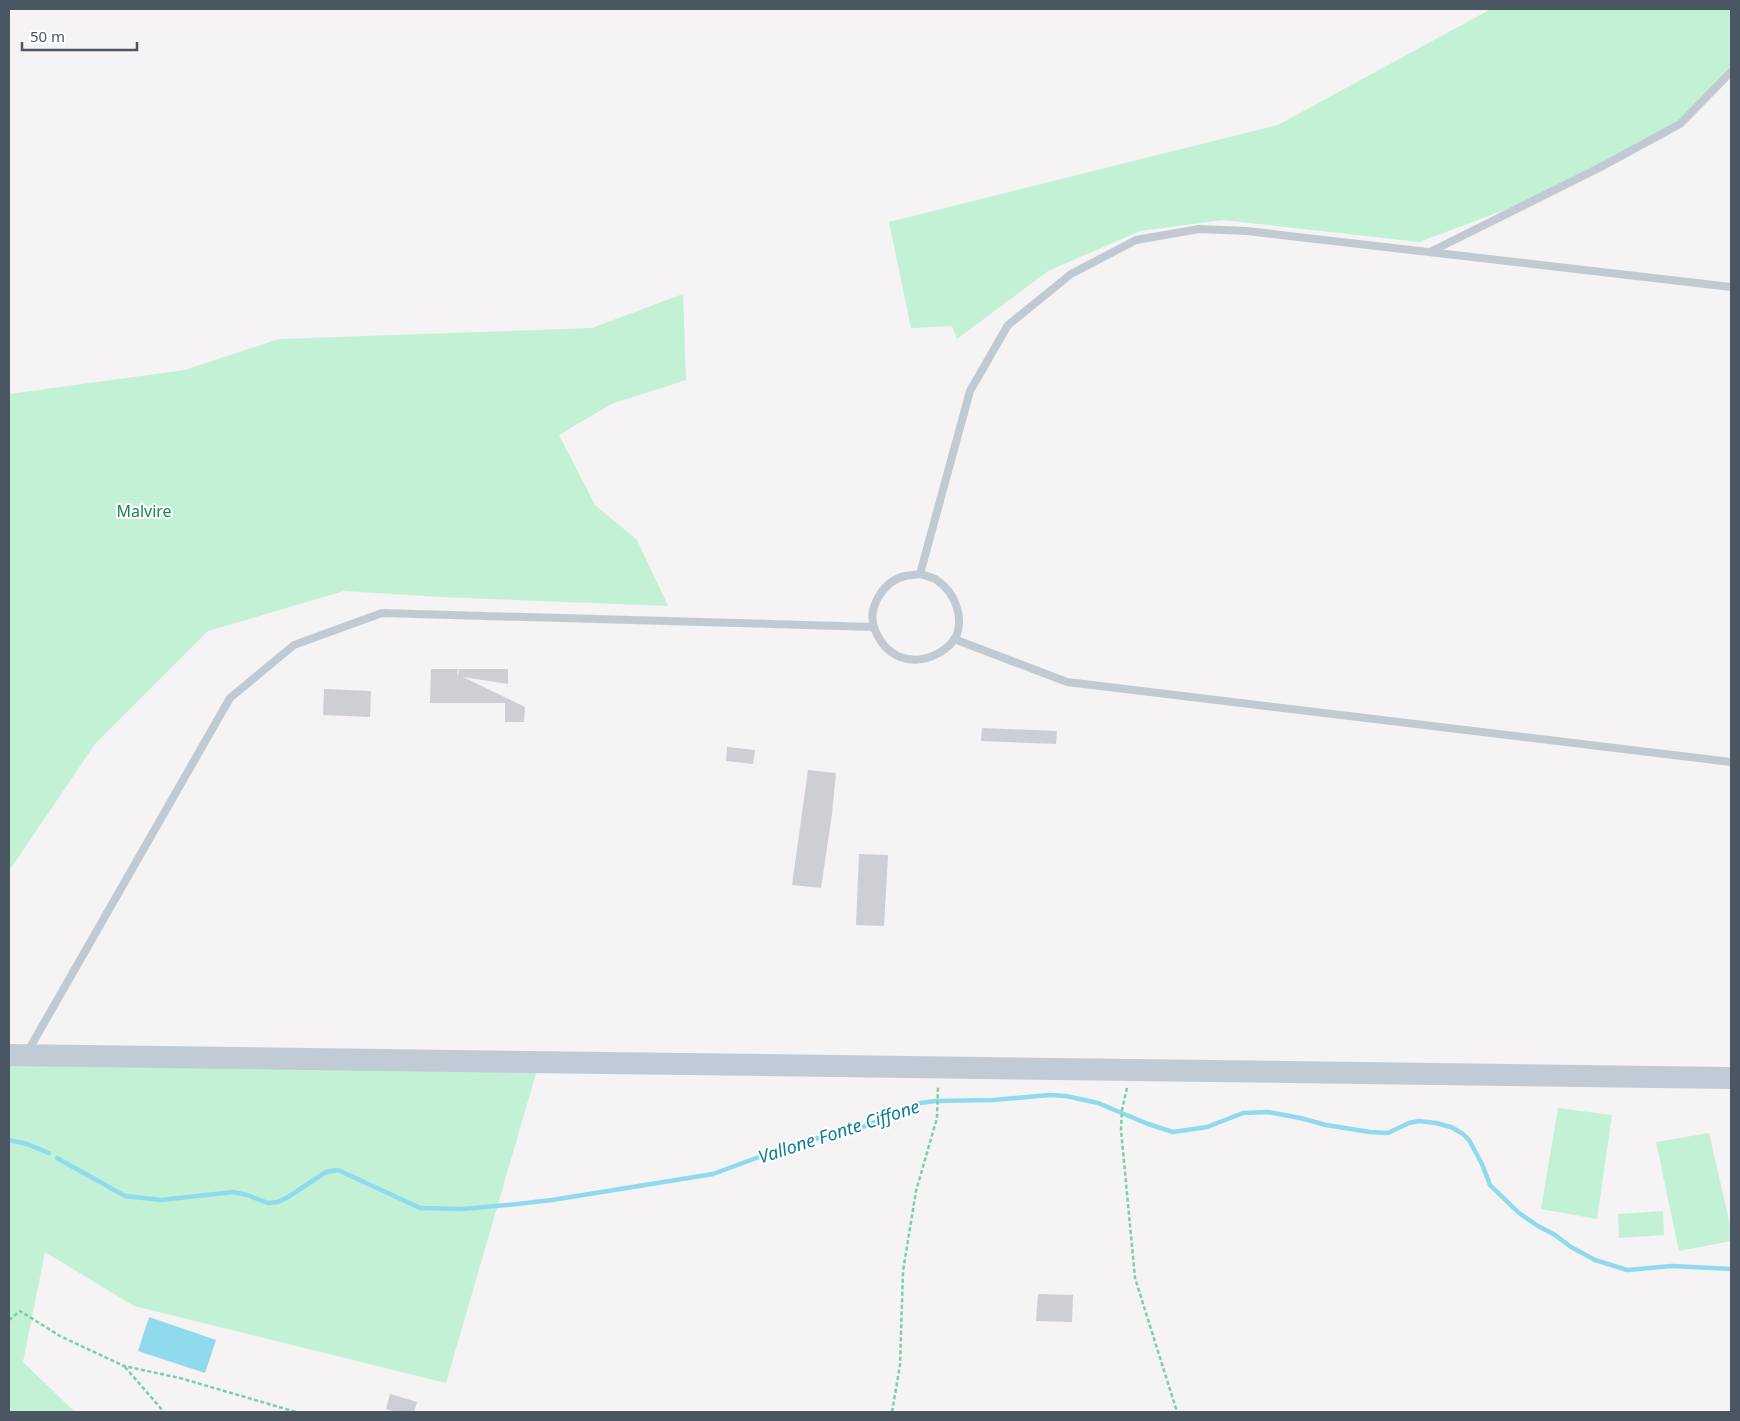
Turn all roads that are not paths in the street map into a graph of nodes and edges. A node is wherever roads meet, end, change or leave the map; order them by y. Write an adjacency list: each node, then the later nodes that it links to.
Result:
1 (1731, 72): 2 (lane)
2 (1430, 252): 3 (lane); 4 (lane)
3 (1731, 287)
4 (920, 574): 5 (lane); 6 (lane)
5 (874, 627): 6 (lane); 8 (lane)
6 (954, 639): 7 (lane)
7 (1731, 762)
8 (17, 1055): 9 (main road)
9 (1731, 1078)

